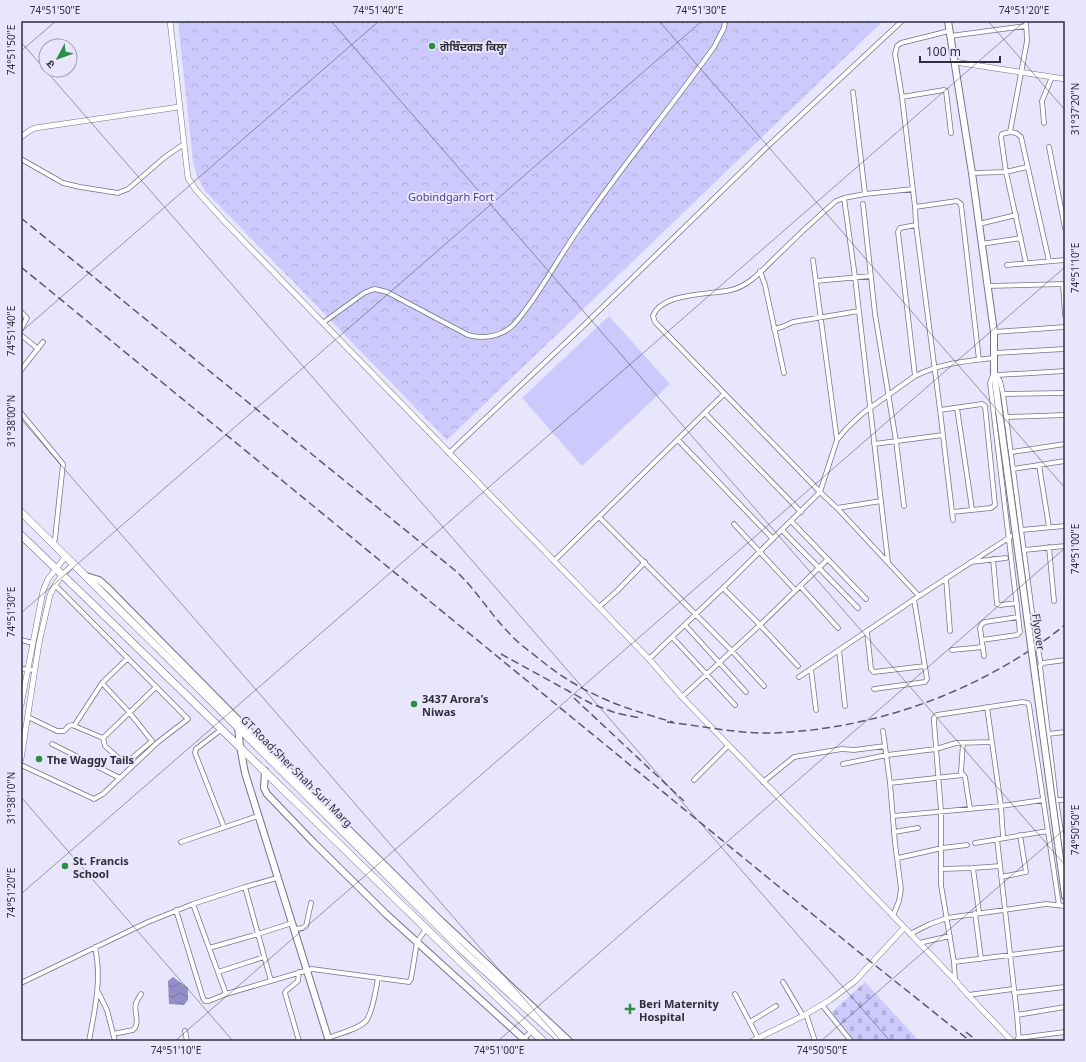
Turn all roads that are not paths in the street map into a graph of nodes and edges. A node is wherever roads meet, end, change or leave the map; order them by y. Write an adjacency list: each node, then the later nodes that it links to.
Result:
1 (170, 21): 13 (street)
2 (724, 21): 50 (street)
3 (902, 21): 85 (street)
4 (948, 21): 6 (main road, Flyover)
5 (1026, 23): 6 (street); 8 (street)
6 (950, 33): 7 (main road, Flyover); 12 (street)
7 (955, 62): 8 (street); 22 (main road, Flyover)
8 (1020, 72): 9 (street); 15 (street)
9 (1052, 77): 10 (street); 14 (street)
10 (1065, 79)
11 (853, 92): 25 (street)
12 (902, 97): 16 (street); 24 (street)
13 (179, 107): 17 (street); 18 (street)
14 (1044, 123)
15 (1010, 132): 21 (street); 23 (street)
16 (952, 133)
17 (21, 137)
18 (184, 144): 20 (street); 50 (street)
19 (1049, 147): 32 (street)
20 (21, 159)
21 (1027, 167): 23 (street); 37 (street)
22 (972, 172): 23 (street); 30 (main road, Flyover)
23 (1006, 172): 29 (street)
24 (913, 189): 25 (street); 28 (street)
25 (865, 194): 26 (street)
26 (844, 198): 40 (street); 42 (street)
27 (863, 204): 41 (street)
28 (916, 207): 31 (street); 60 (street)
29 (1016, 215): 30 (street); 33 (street)
30 (979, 224): 34 (main road, Flyover)
31 (916, 225): 61 (street); 66 (street)
32 (1065, 228)
33 (1021, 238): 34 (street); 38 (street)
34 (982, 244): 45 (main road, Flyover)
35 (814, 260): 43 (street)
36 (1065, 260): 37 (street)
37 (1049, 261): 38 (street)
38 (1026, 263): 39 (street)
39 (1007, 265)
40 (760, 271): 53 (street); 68 (street)
41 (871, 276): 42 (street); 70 (street)
42 (855, 277): 43 (street); 46 (street)
43 (816, 282): 49 (street)
44 (1064, 284): 45 (street); 48 (street)
45 (987, 286): 54 (main road, Flyover)
46 (859, 311): 49 (street); 71 (street)
47 (21, 312): 52 (street)
48 (1065, 315)
49 (820, 317): 53 (street); 80 (street)
50 (324, 322): 85 (street)
51 (1065, 327): 54 (street)
52 (21, 328)
53 (774, 329): 64 (street)
54 (994, 332): 59 (main road, Flyover)
55 (21, 335): 57 (street)
56 (44, 342): 57 (street)
57 (38, 349): 62 (street)
58 (1065, 349): 59 (street)
59 (994, 356): 60 (street); 65 (main road, Flyover)
60 (978, 360): 61 (street)
61 (934, 368): 66 (street); 73 (street)
62 (21, 370)
63 (1065, 371): 65 (street)
64 (784, 373)
65 (995, 374): 69 (street); 106 (street); 235 (main road, Flyover, bridge)
66 (915, 376): 70 (street)
67 (1065, 393): 69 (street)
68 (724, 394): 75 (street); 89 (street)
69 (1004, 394): 77 (street)
70 (888, 396): 71 (street); 81 (street)
71 (871, 408): 80 (street); 82 (street)
72 (957, 408): 73 (street); 93 (street); 93 (street)
73 (940, 410): 78 (street)
74 (21, 413): 108 (street)
75 (705, 413): 79 (street); 95 (street)
76 (1065, 415): 77 (street)
77 (1007, 417): 84 (street)
78 (943, 435): 81 (street); 96 (street)
79 (678, 440): 97 (street); 107 (street)
80 (837, 440): 89 (street)
81 (896, 441): 82 (street); 91 (street)
82 (874, 444): 90 (street)
83 (1065, 444): 84 (street)
84 (1012, 452): 88 (street)
85 (449, 453): 117 (street)
86 (1065, 461): 87 (street)
87 (1039, 465): 88 (street); 102 (street)
88 (1013, 469): 104 (street)
89 (820, 492): 92 (street); 95 (street)
90 (881, 501): 92 (street); 119 (street)
91 (904, 506)
92 (837, 508): 119 (street)
93 (972, 509): 96 (street)
94 (21, 512): 108 (main road, GT Road;Sher Shah Suri Marg)
95 (801, 512): 99 (street)
96 (952, 512): 98 (street)
97 (599, 517): 117 (street); 118 (street)
98 (953, 520)
99 (791, 521): 103 (street); 115 (street)
100 (734, 524): 112 (street)
101 (1065, 526): 102 (street)
102 (1049, 527): 104 (street)
103 (782, 530): 107 (street); 123 (street)
104 (1021, 530): 106 (street); 111 (street)
105 (21, 535): 122 (main road, GT Road;Sher Shah Suri Marg)
106 (1009, 537): 120 (street); 135 (street)
107 (773, 539): 112 (street)
108 (53, 544): 113 (main road, GT Road;Sher Shah Suri Marg)
109 (1065, 546): 110 (street)
110 (1049, 547): 111 (street); 134 (street)
111 (1024, 550): 158 (street)
112 (760, 552): 129 (street); 130 (street)
113 (66, 556): 121 (main road, GT Road;Sher Shah Suri Marg); 122 (street)
114 (1006, 558): 116 (street)
115 (828, 559): 123 (street); 132 (street)
116 (993, 559): 120 (street); 135 (street)
117 (554, 561): 136 (street)
118 (645, 562): 136 (street); 138 (street)
119 (888, 562): 131 (street)
120 (970, 562): 126 (street)
121 (74, 564): 124 (street); 125 (main road, GT Road;Sher Shah Suri Marg)
122 (55, 568): 124 (main road, GT Road;Sher Shah Suri Marg); 148 (street)
123 (819, 568): 128 (street); 137 (street)
124 (62, 575): 127 (street); 184 (main road, GT Road;Sher Shah Suri Marg)
125 (86, 576): 183 (main road, GT Road;Sher Shah Suri Marg); 296 (main road)
126 (946, 578): 131 (street); 143 (street)
127 (55, 585): 154 (street); 164 (street)
128 (800, 586): 130 (street); 142 (street)
129 (723, 588): 138 (street); 141 (street)
130 (795, 590): 141 (street)
131 (919, 596): 133 (street)
132 (866, 599)
133 (914, 599): 144 (street); 160 (street)
134 (1054, 601)
135 (1017, 603): 139 (street)
136 (599, 607): 155 (street)
137 (858, 608)
138 (696, 614): 140 (street); 152 (street)
139 (1018, 618): 147 (street); 147 (street)
140 (685, 625): 145 (street); 157 (street)
141 (760, 625): 152 (street); 159 (street)
142 (838, 628)
143 (950, 631)
144 (867, 632): 150 (street); 160 (street)
145 (672, 637): 155 (street); 165 (street)
146 (21, 640): 148 (street)
147 (982, 640): 149 (street)
148 (33, 643): 163 (street)
149 (983, 647): 151 (street); 153 (street)
150 (840, 650): 162 (street); 175 (street)
151 (952, 650)
152 (732, 651): 157 (street); 168 (street)
153 (984, 656)
154 (128, 658): 167 (street); 169 (street)
155 (649, 659): 172 (street)
156 (1065, 660): 158 (street)
157 (719, 663): 165 (street); 171 (street)
158 (1041, 664): 178 (street)
159 (798, 666)
160 (925, 666): 170 (street)
161 (21, 669): 163 (street)
162 (811, 669): 166 (street); 179 (street)
163 (28, 670): 164 (street); 173 (street)
164 (35, 670): 181 (street)
165 (707, 674): 172 (street); 174 (street)
166 (799, 677)
167 (102, 683): 180 (street); 182 (street)
168 (764, 686)
169 (156, 687): 180 (street); 202 (street)
170 (874, 689)
171 (746, 692)
172 (682, 697): 193 (street)
173 (21, 705)
174 (735, 705)
175 (845, 706)
176 (987, 707): 177 (street); 189 (street); 195 (street)
177 (1030, 707): 178 (street); 207 (street)
178 (1045, 708): 187 (street)
179 (816, 710)
180 (129, 712): 188 (street); 188 (street)
181 (28, 717): 182 (street); 197 (street)
182 (74, 726): 188 (street)
183 (238, 727): 192 (main road); 295 (main road, GT Road;Sher Shah Suri Marg)
184 (222, 729): 192 (main road, GT Road;Sher Shah Suri Marg); 215 (street)
185 (883, 730): 194 (street)
186 (1065, 732): 187 (street)
187 (1048, 734): 208 (street)
188 (103, 738)
189 (992, 742): 190 (street); 210 (street)
190 (962, 743): 195 (street); 201 (street)
191 (52, 744): 202 (street)
192 (240, 746): 200 (main road, GT Road;Sher Shah Suri Marg); 213 (main road)
193 (728, 746): 204 (street); 205 (street)
194 (885, 746): 196 (street); 205 (street)
195 (936, 749): 196 (street); 203 (street)
196 (887, 756): 198 (street); 206 (street)
197 (21, 759)
198 (843, 764)
199 (21, 765): 202 (street)
200 (265, 771): 248 (main road, GT Road;Sher Shah Suri Marg); 252 (main road)
201 (963, 775): 203 (street); 211 (street)
202 (120, 778)
203 (938, 778): 206 (street); 212 (street)
204 (694, 780)
205 (763, 782): 244 (street)
206 (890, 783): 214 (street)
207 (1043, 800): 210 (street); 217 (street)
208 (1056, 800): 209 (street); 224 (street)
209 (1065, 800)
210 (1001, 806): 211 (street); 220 (street)
211 (970, 809): 212 (street)
212 (941, 811): 214 (street); 226 (street)
213 (258, 816): 215 (street); 233 (main road)
214 (893, 816): 218 (street)
215 (224, 827): 222 (street)
216 (918, 828): 218 (street)
217 (1048, 831): 219 (street); 239 (street)
218 (894, 832): 228 (street)
219 (1020, 835): 220 (street); 232 (street)
220 (1003, 838): 221 (street)
221 (997, 839): 223 (street); 229 (street)
222 (181, 842)
223 (975, 843)
224 (1064, 844): 227 (street)
225 (967, 845): 226 (street)
226 (942, 848): 228 (street); 230 (street)
227 (1065, 857)
228 (898, 858): 244 (street)
229 (1000, 866): 231 (street); 232 (street)
230 (942, 868): 231 (street); 245 (street)
231 (973, 868): 243 (street)
232 (1001, 876): 241 (street)
233 (277, 878): 234 (street); 246 (main road)
234 (245, 887): 238 (street); 249 (street)
235 (1064, 888): 236 (main road, Flyover)
236 (1065, 896)
237 (310, 903): 246 (street)
238 (193, 904): 242 (street); 255 (street)
239 (1059, 905): 240 (street); 241 (street)
240 (1065, 906)
241 (1004, 909): 243 (street); 257 (street)
242 (176, 910): 254 (street); 273 (street)
243 (977, 913): 245 (street); 259 (street)
244 (893, 916): 247 (street)
245 (947, 918): 250 (street); 251 (street)
246 (293, 926): 249 (street); 261 (main road)
247 (904, 928): 250 (street); 276 (street)
248 (426, 929): 252 (street); 282 (main road, GT Road;Sher Shah Suri Marg)
249 (258, 934): 255 (street); 258 (street)
250 (910, 934): 253 (street)
251 (950, 936): 253 (street); 260 (street)
252 (417, 942): 264 (street); 289 (main road)
253 (919, 942): 265 (street)
254 (95, 947): 268 (street); 271 (street)
255 (209, 948): 262 (street)
256 (1065, 948): 257 (street)
257 (1010, 956): 259 (street); 270 (street)
258 (264, 957): 262 (street); 266 (street)
259 (981, 959): 260 (street)
260 (954, 962): 265 (street)
261 (307, 969): 263 (street); 264 (street); 287 (main road)
262 (218, 972): 273 (street)
263 (299, 972): 266 (street); 293 (street)
264 (378, 978): 287 (street)
265 (955, 980): 275 (street)
266 (271, 981): 273 (street)
267 (783, 982): 279 (street)
268 (21, 983)
269 (1065, 987): 270 (street)
270 (1014, 991): 275 (street); 280 (street)
271 (98, 992): 285 (street); 290 (street)
272 (142, 994): 285 (street)
273 (226, 994)
274 (735, 994): 281 (street)
275 (968, 995): 300 (street)
276 (822, 1005): 279 (street); 299 (street)
277 (776, 1006): 281 (street)
278 (1065, 1007): 280 (street)
279 (804, 1015): 286 (street); 298 (street)
280 (1017, 1015): 288 (street)
281 (750, 1022): 286 (street)
282 (532, 1030): 289 (street); 294 (main road, GT Road;Sher Shah Suri Marg)
283 (185, 1031): 292 (street)
284 (1065, 1032): 288 (street)
285 (113, 1034): 291 (street)
286 (758, 1038): 297 (street)
287 (328, 1039)
288 (1018, 1039)
289 (524, 1040)
290 (89, 1041)
291 (114, 1041)
292 (187, 1041)
293 (299, 1041)
294 (543, 1041)
295 (562, 1041)
296 (569, 1041)
297 (752, 1041)
298 (815, 1041)
299 (851, 1041)
300 (1012, 1041)

